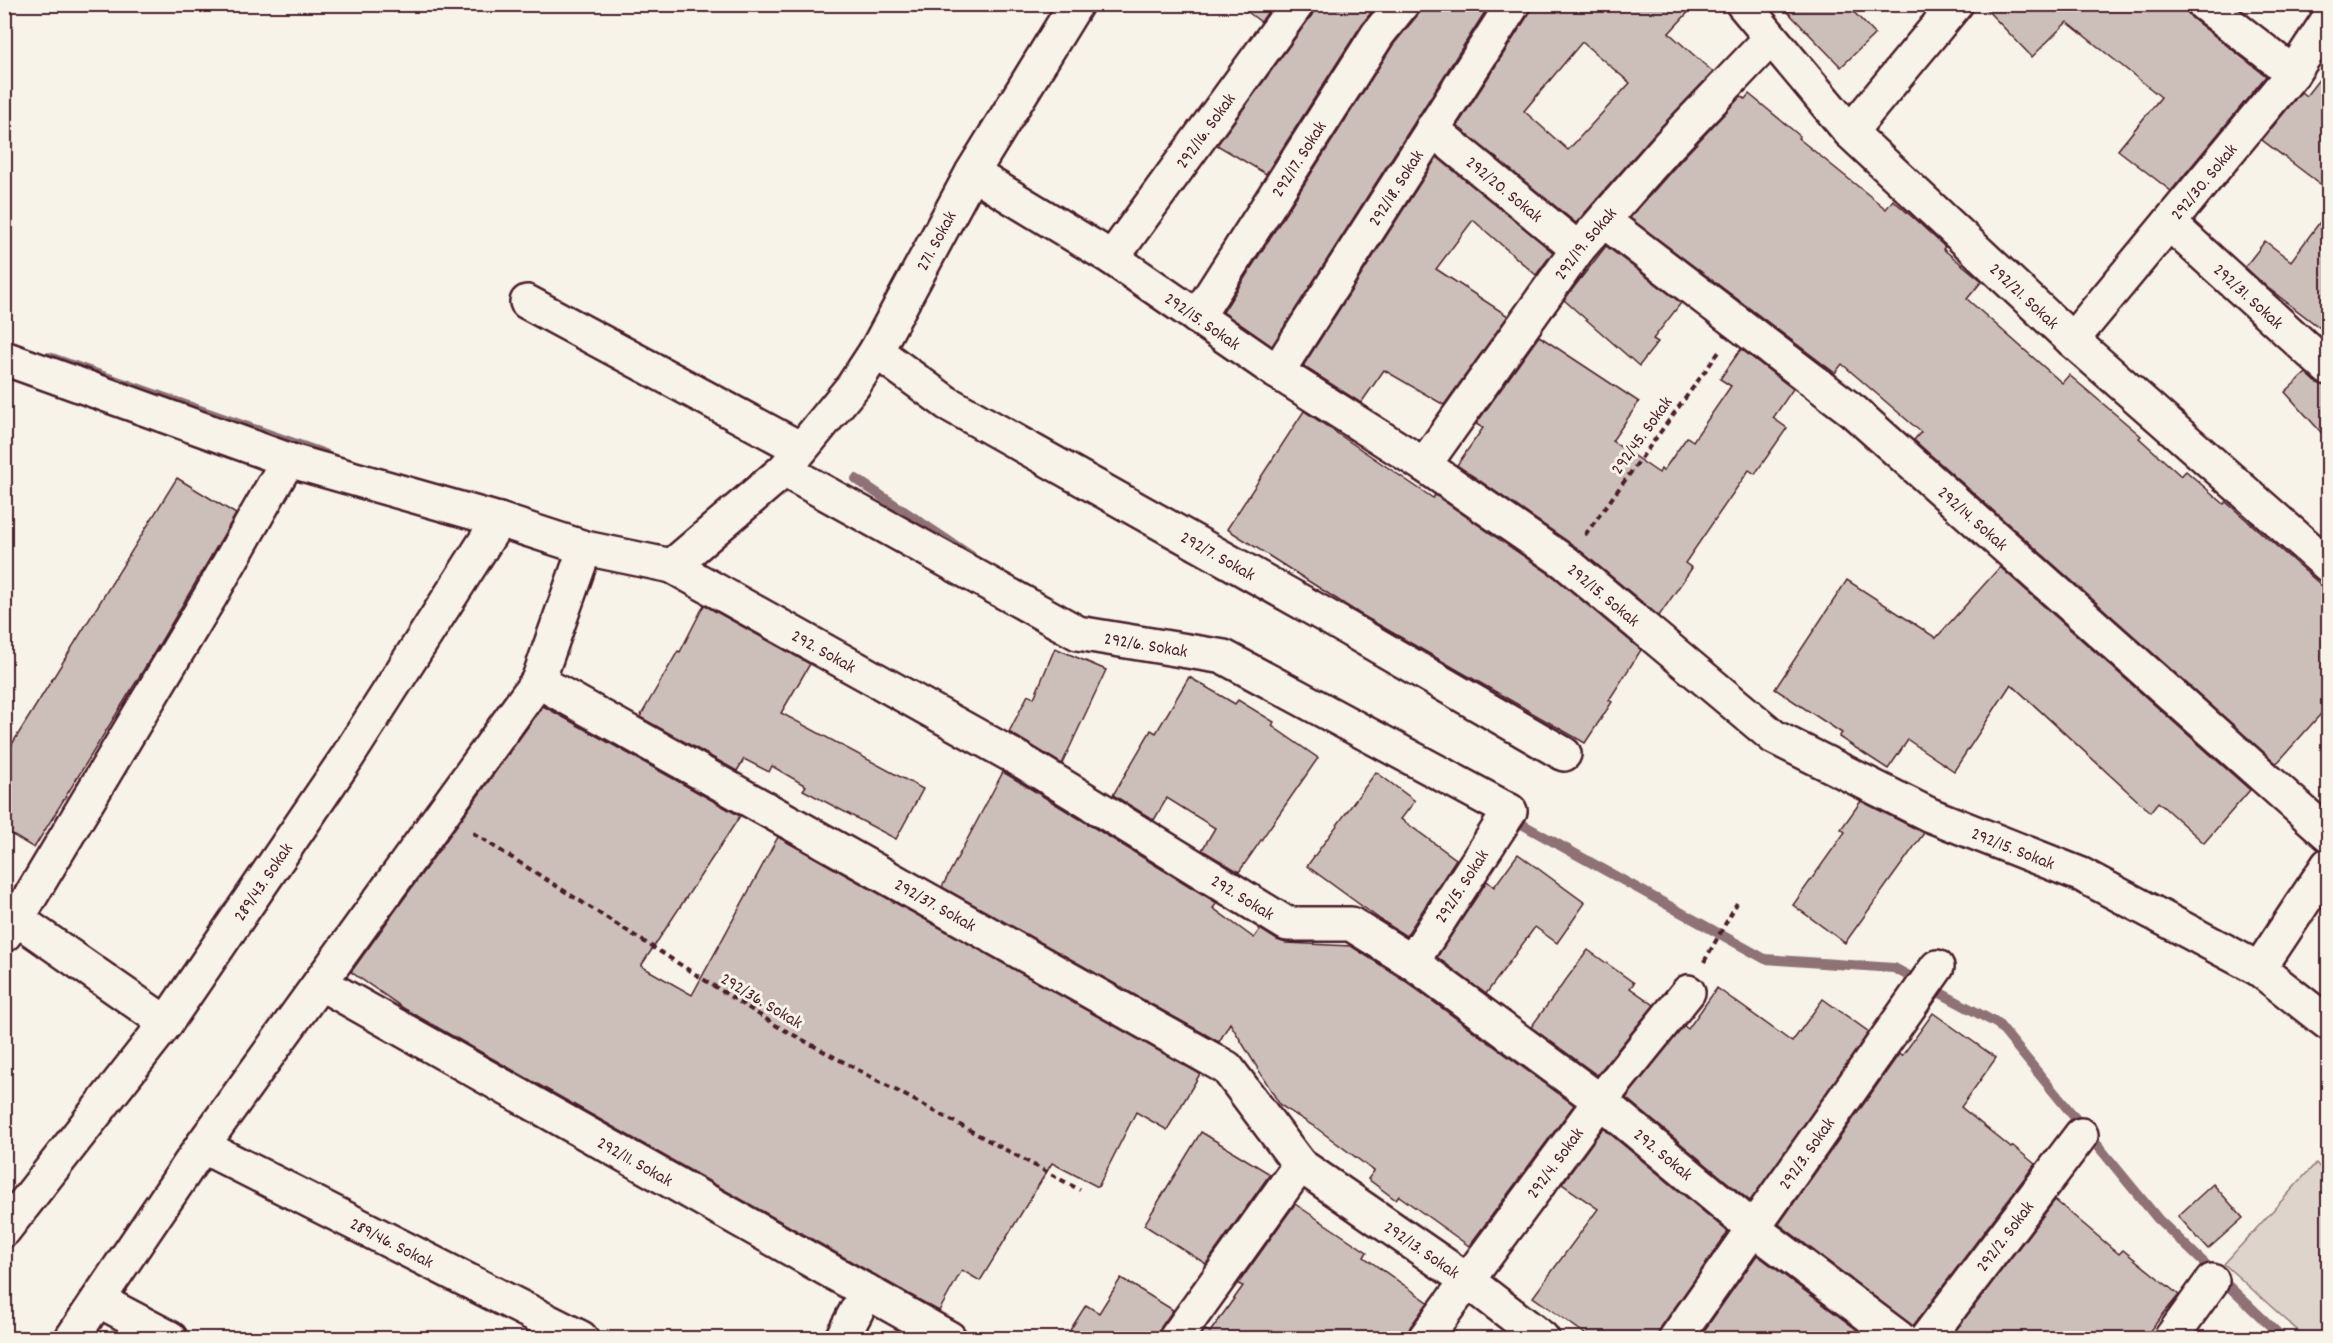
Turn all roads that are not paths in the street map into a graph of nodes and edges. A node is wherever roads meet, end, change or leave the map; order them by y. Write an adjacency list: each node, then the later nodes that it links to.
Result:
1 (1076, 4): 13 (street, 271. Sokak)
2 (1297, 4): 17 (street, 292/16. Sokak)
3 (1402, 4): 19 (street, 292/17. Sokak)
4 (1513, 4): 11 (street, 292/18. Sokak)
5 (1743, 4): 9 (street, 292/21. Sokak)
6 (2204, 4): 10 (street)
7 (1942, 10): 12 (street)
8 (2328, 20): 10 (street, 292/30. Sokak)
9 (1770, 39): 12 (street, 292/21. Sokak); 14 (street, 292/19. Sokak)
10 (2293, 74): 15 (street, 292/30. Sokak)
11 (1432, 129): 16 (street, 292/20. Sokak); 24 (street, 292/18. Sokak)
12 (1850, 132): 20 (street, 292/21. Sokak)
13 (972, 173): 17 (street, 292/15. Sokak); 21 (street, 271. Sokak)
14 (1604, 221): 16 (street, 292/19. Sokak); 35 (street, 292/14. Sokak)
15 (2169, 223): 20 (street, 292/30. Sokak); 23 (street, 292/31. Sokak)
16 (1578, 249): 27 (street, 292/19. Sokak)
17 (1112, 258): 19 (street, 292/15. Sokak)
18 (527, 302): 26 (street, 292/6. Sokak)
19 (1197, 317): 24 (street, 292/15. Sokak)
20 (2073, 340): 30 (street, 292/21. Sokak)
21 (876, 351): 26 (street, 271. Sokak); 33 (street, 292/7. Sokak)
22 (4, 358): 25 (street, 292. Sokak)
23 (2328, 368)
24 (1277, 372): 27 (street, 292/15. Sokak)
25 (288, 460): 28 (street, 292. Sokak); 37 (street)
26 (793, 460): 31 (street, 271. Sokak); 34 (street, 292/6. Sokak)
27 (1424, 465): 40 (street, 292/15. Sokak)
28 (499, 520): 29 (street, 292. Sokak); 43 (street, 289/43. Sokak)
29 (585, 548): 31 (street, 292. Sokak); 32 (street)
30 (2328, 565)
31 (672, 566): 38 (street, 292. Sokak)
32 (538, 681): 41 (street); 48 (street, 292/37. Sokak)
33 (1564, 754)
34 (1510, 811): 38 (street, 292/5. Sokak)
35 (2328, 834)
36 (2328, 864): 40 (street)
37 (11, 927): 43 (street)
38 (1412, 962): 45 (street, 292. Sokak)
39 (1937, 967): 49 (street, 292/3. Sokak)
40 (2259, 969): 44 (street, 292/15. Sokak)
41 (320, 984): 47 (street); 53 (street, 292/11. Sokak)
42 (1688, 992): 45 (street, 292/4. Sokak)
43 (166, 1023): 50 (street, 289/43. Sokak)
44 (2328, 1023)
45 (1600, 1101): 49 (street, 292. Sokak); 51 (street, 292/4. Sokak)
46 (2081, 1135): 65 (street, 292/2. Sokak)
47 (202, 1146): 54 (street); 57 (street, 289/46. Sokak)
48 (1300, 1165): 51 (street, 292/13. Sokak); 60 (street)
49 (1754, 1229): 63 (street, 292/3. Sokak); 64 (street, 292. Sokak)
50 (4, 1230)
51 (1468, 1281): 61 (street, 292/4. Sokak); 62 (street, 292/13. Sokak)
52 (2212, 1281): 66 (street)
53 (867, 1291): 58 (street); 59 (street, 292/11. Sokak)
54 (98, 1300): 55 (street); 56 (street)
55 (72, 1338)
56 (171, 1338)
57 (581, 1338)
58 (842, 1338)
59 (949, 1338)
60 (1176, 1338)
61 (1425, 1338)
62 (1542, 1338)
63 (1676, 1338)
64 (1899, 1338)
65 (1927, 1338)
66 (2171, 1338)

